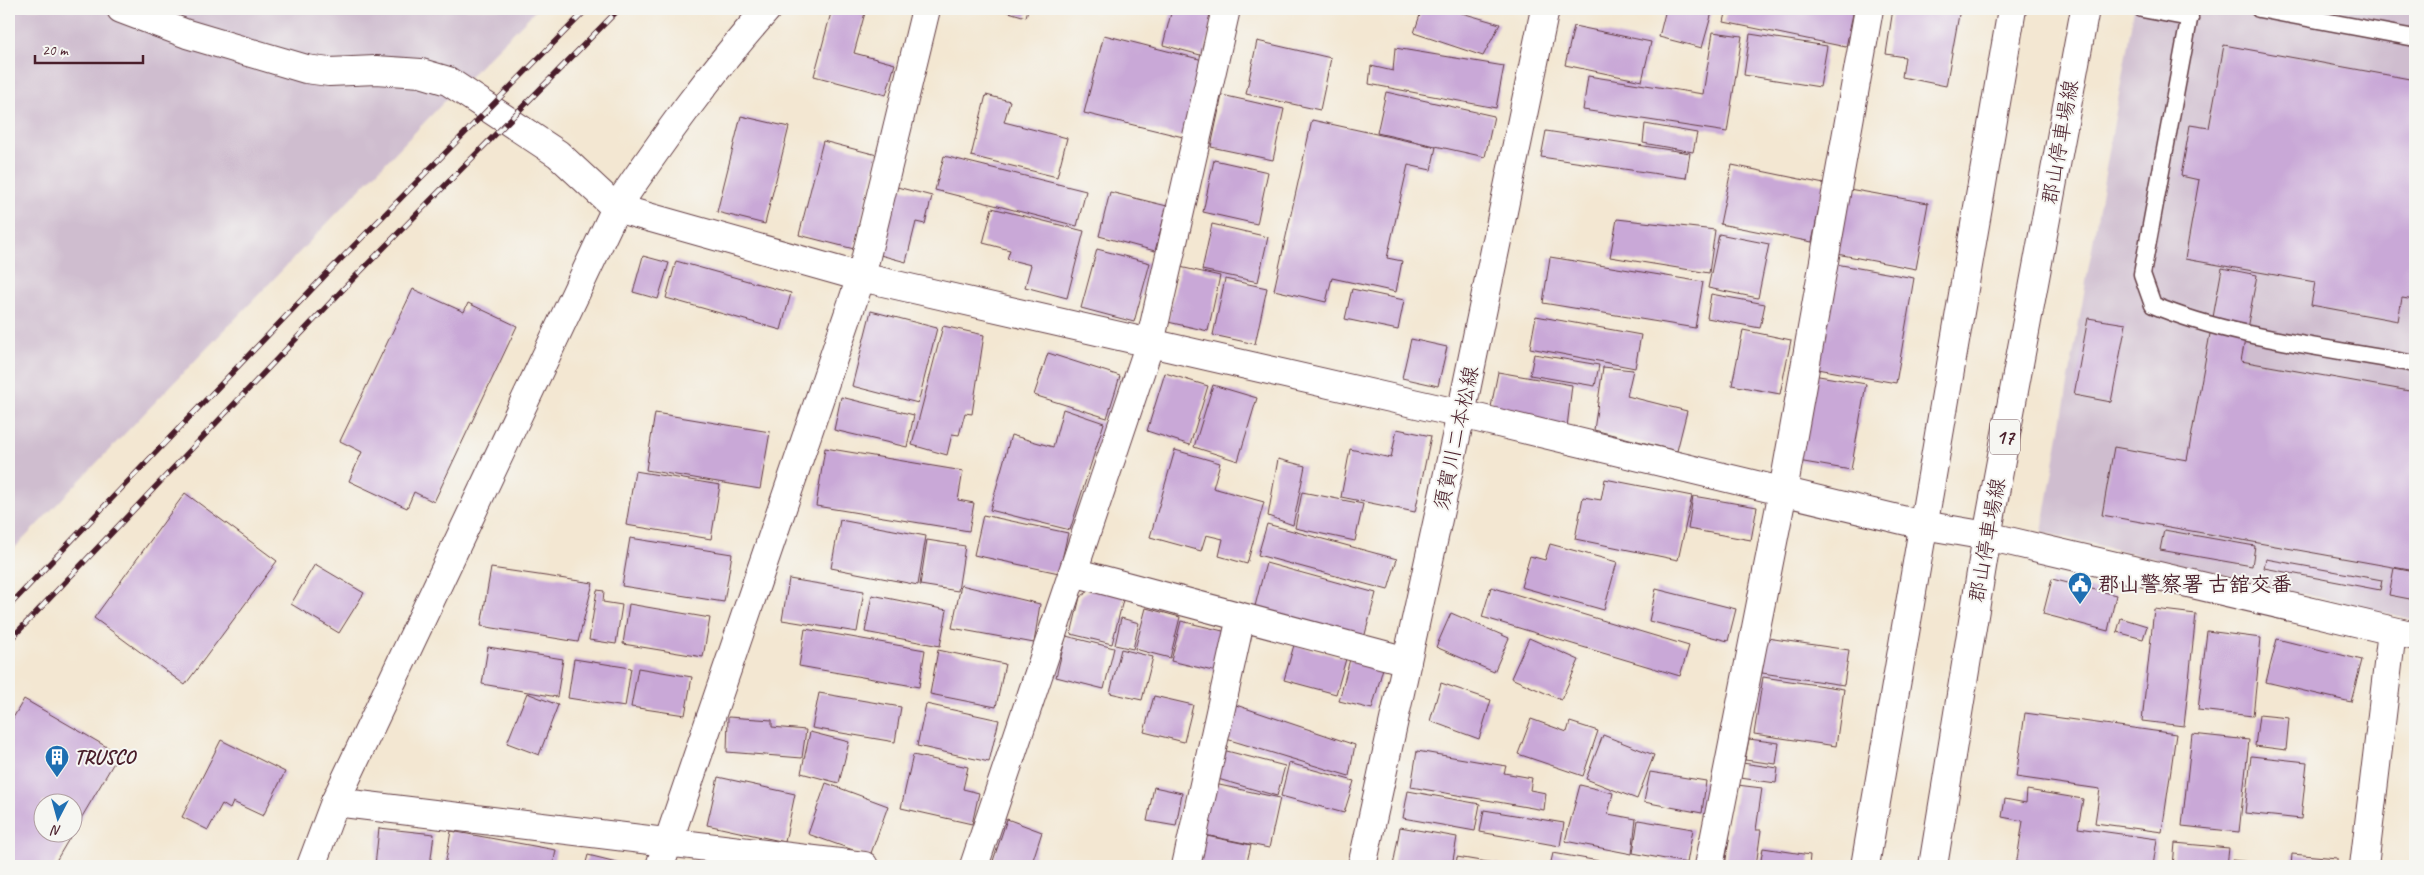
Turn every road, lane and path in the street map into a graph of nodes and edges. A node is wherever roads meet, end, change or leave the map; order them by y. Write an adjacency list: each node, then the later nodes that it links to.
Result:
1 (122, 9): 13 (street)
2 (767, 9): 13 (street)
3 (926, 9): 14 (street)
4 (1226, 9): 15 (street)
5 (1545, 9): 17 (street, 須賀川二本松線)
6 (1869, 9): 18 (street)
7 (2012, 9): 19 (street)
8 (2085, 9): 20 (street, 郡山停車場線 / 17)
9 (2142, 9): 11 (lane)
10 (2259, 9): 12 (lane)
11 (2190, 13): 16 (lane)
12 (2415, 38)
13 (616, 208): 14 (street); 25 (street)
14 (861, 277): 15 (street); 26 (street)
15 (1150, 343): 17 (street); 21 (street)
16 (2415, 364)
17 (1461, 414): 18 (street); 24 (street, 須賀川二本松線)
18 (1783, 491): 19 (street); 32 (street)
19 (1924, 525): 20 (street); 33 (street)
20 (1986, 536): 23 (street); 34 (street, 郡山停車場線 / 17)
21 (1073, 572): 22 (street); 29 (street)
22 (1241, 617): 24 (street); 30 (street)
23 (2403, 634): 35 (street)
24 (1407, 661): 31 (street, 須賀川二本松線)
25 (335, 802): 26 (street); 27 (street)
26 (664, 854): 28 (street)
27 (311, 866)
28 (864, 866)
29 (974, 866)
30 (1186, 866)
31 (1362, 866)
32 (1709, 866)
33 (1864, 866)
34 (1933, 866)
35 (2364, 866)

